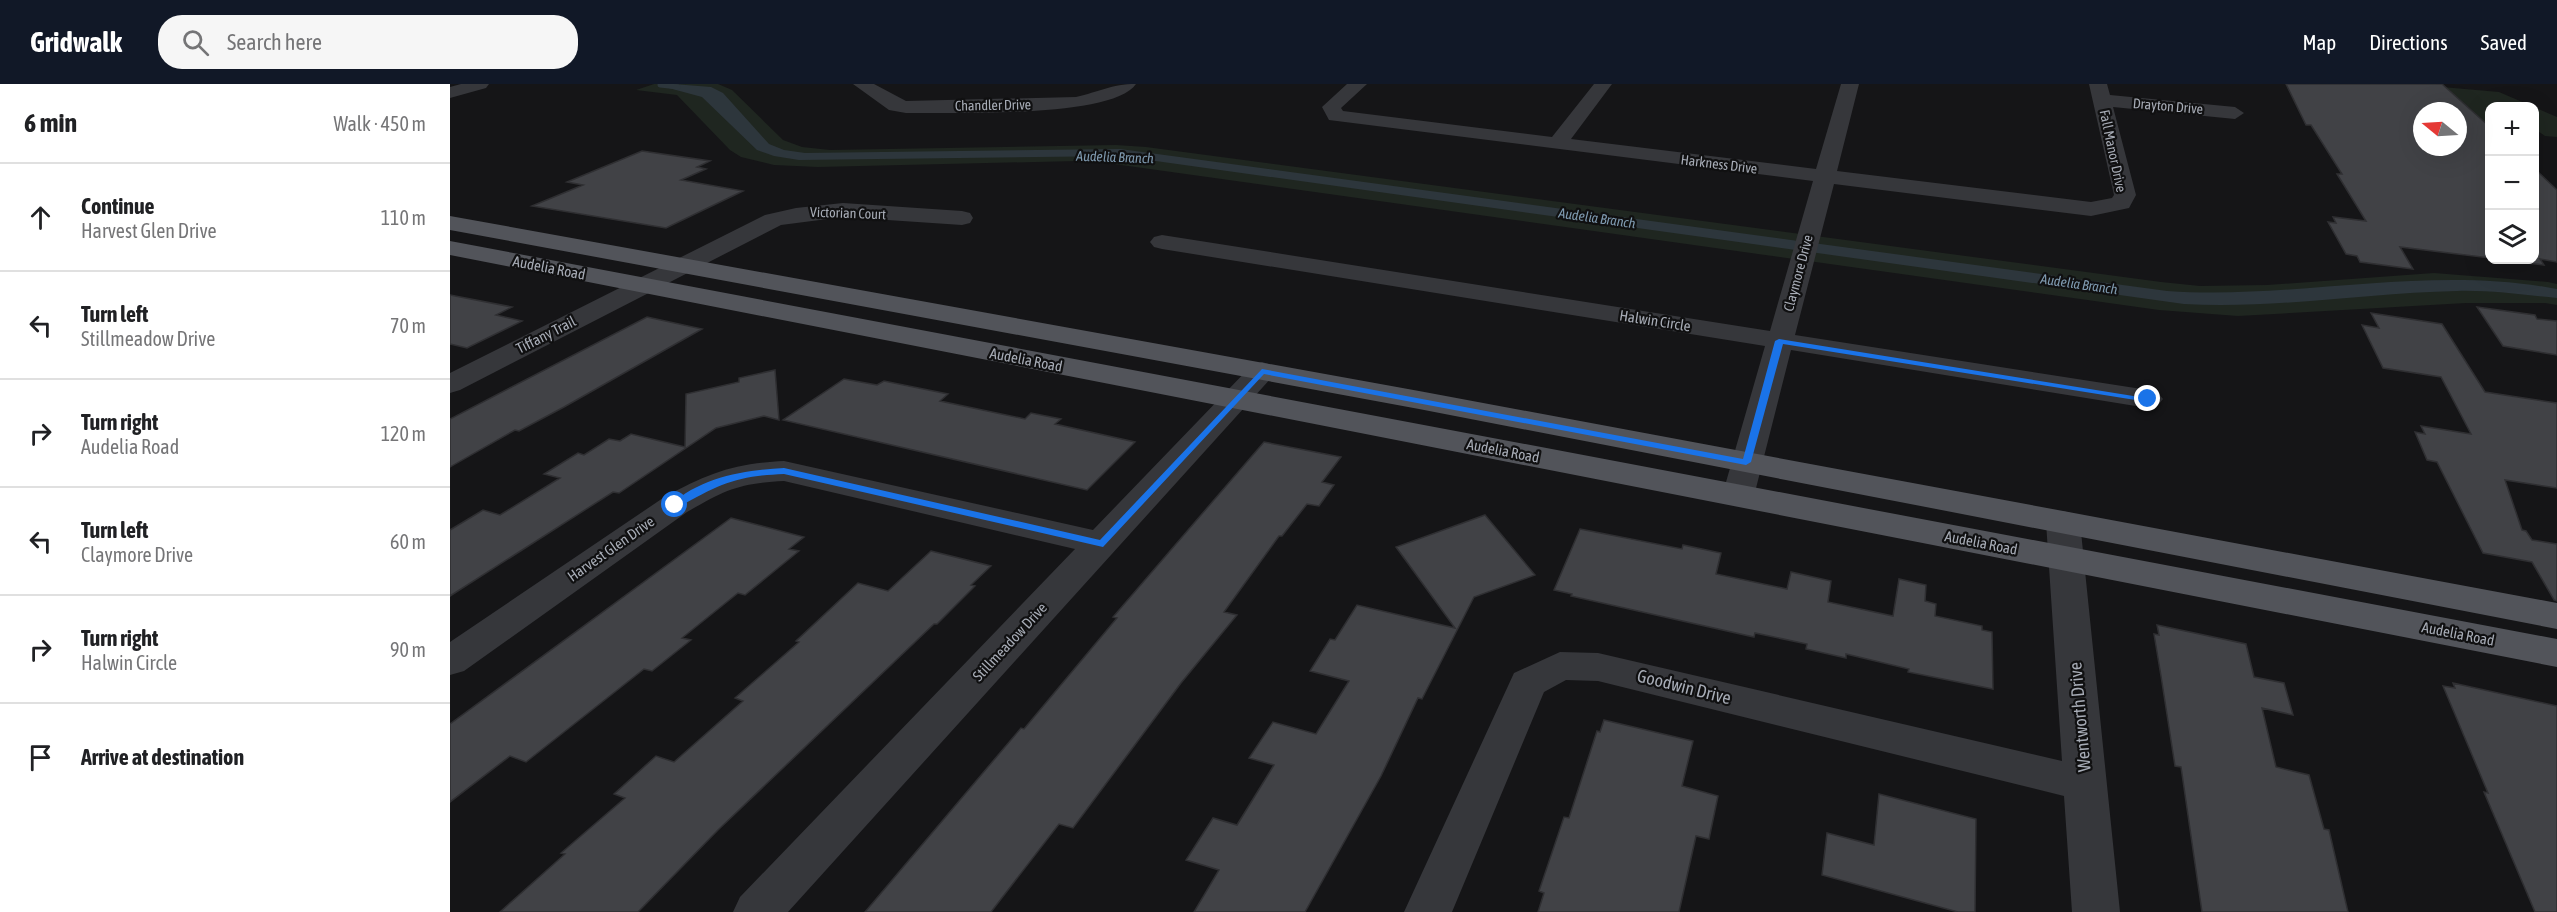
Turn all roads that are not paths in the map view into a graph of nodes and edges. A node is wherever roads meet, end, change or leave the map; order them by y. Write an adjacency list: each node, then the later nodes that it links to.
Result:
1 (480, 84): 8 (street)
2 (862, 84): 3 (street, Chandler Drive)
3 (1127, 84)
4 (1358, 84): 10 (street, Harkness Drive)
5 (1603, 84): 10 (street)
6 (1850, 84): 11 (street, Claymore Drive)
7 (2100, 92): 9 (street, Drayton Drive); 12 (street, Fall Manor Drive)
8 (450, 93)
9 (2235, 113)
10 (1557, 144): 11 (street, Harkness Drive)
11 (1824, 177): 12 (street, Harkness Drive); 19 (street, Claymore Drive)
12 (2108, 208)
13 (962, 218): 17 (street, Victorian Court)
14 (450, 223): 17 (main road, Audelia Road)
15 (1162, 242): 19 (street, Halwin Circle)
16 (450, 248): 18 (main road, Audelia Road)
17 (684, 265): 18 (street, Victorian Court); 20 (main road, Audelia Road)
18 (642, 286): 21 (street, Tiffany Trail); 23 (main road, Audelia Road)
19 (1779, 341): 22 (street, Halwin Circle); 24 (street, Claymore Drive)
20 (1262, 372): 23 (street, Stillmeadow Drive); 24 (main road, Audelia Road)
21 (450, 384)
22 (2148, 399)
23 (1235, 400): 25 (main road, Audelia Road); 27 (street, Stillmeadow Drive)
24 (1746, 462): 25 (street, Claymore Drive); 26 (main road, Audelia Road)
25 (1738, 496): 26 (main road, Audelia Road)
26 (2065, 541): 28 (main road, Audelia Road); 29 (main road, Audelia Road); 31 (street, Wentworth Drive)
27 (1103, 544): 30 (street, Harvest Glen Drive); 32 (street, Stillmeadow Drive)
28 (2557, 616)
29 (2557, 653)
30 (450, 660)
31 (2086, 784): 33 (street, Goodwin Drive); 34 (street, Wentworth Drive)
32 (757, 912)
33 (1428, 912)
34 (2096, 912)

